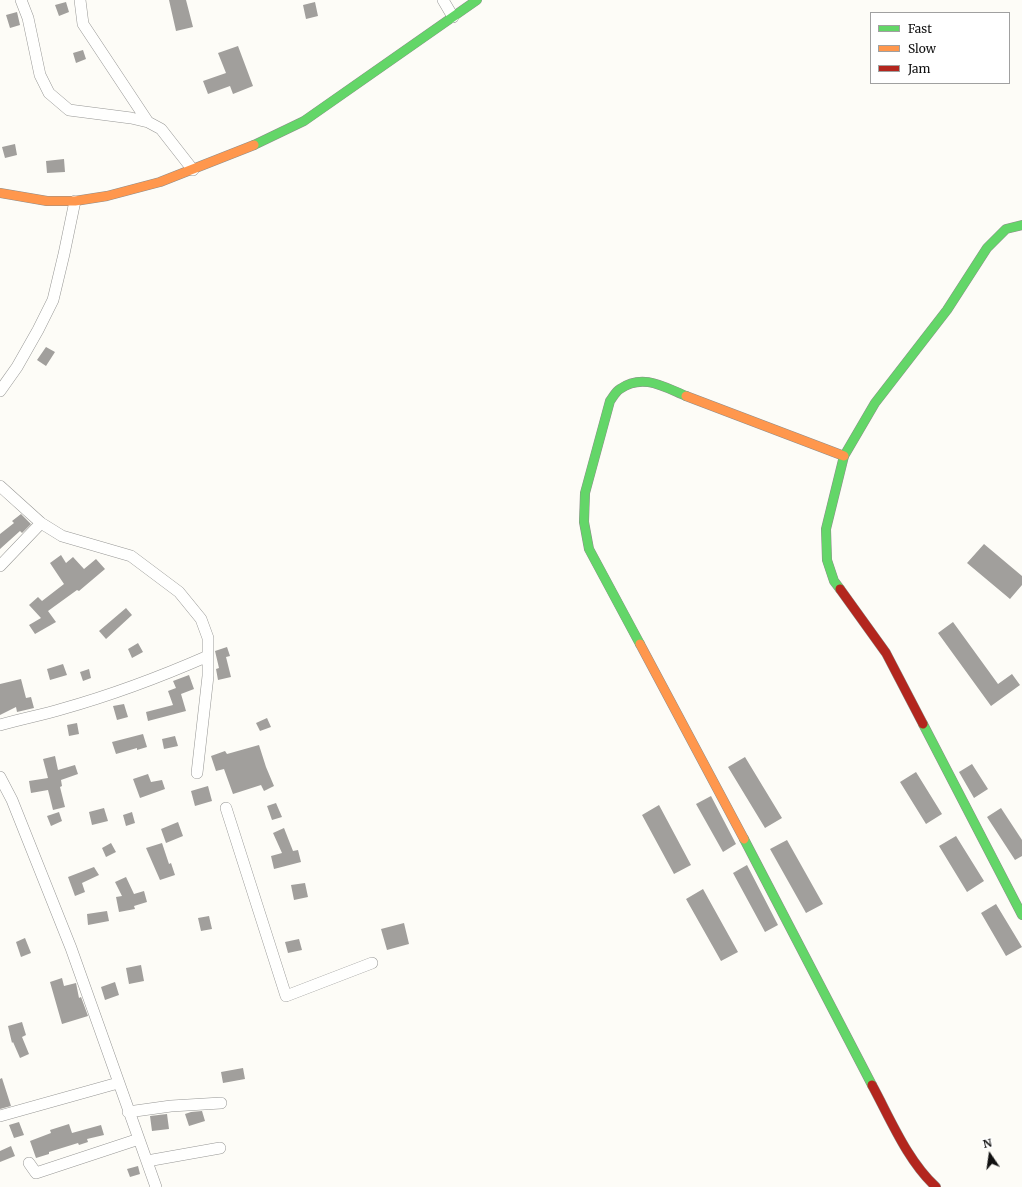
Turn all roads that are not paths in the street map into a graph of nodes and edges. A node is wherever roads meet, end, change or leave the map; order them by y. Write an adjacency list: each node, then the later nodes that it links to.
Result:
1 (21, 0): 6 (street)
2 (80, 0): 6 (street)
3 (443, 0): 5 (street)
4 (477, 0): 5 (street)
5 (453, 17): 7 (street)
6 (148, 122): 7 (street)
7 (193, 170): 9 (street)
8 (0, 193): 9 (street)
9 (75, 201): 11 (street)
10 (1022, 226): 12 (street)
11 (0, 390)
12 (844, 456): 21 (street); 32 (street)
13 (0, 486): 14 (street)
14 (41, 523): 15 (street); 16 (street)
15 (0, 566)
16 (208, 656): 17 (street); 18 (street)
17 (0, 725)
18 (197, 774)
19 (0, 777): 23 (street)
20 (226, 808): 22 (street)
21 (1022, 915)
22 (372, 963)
23 (118, 1083): 25 (street); 26 (street)
24 (221, 1103): 25 (street)
25 (128, 1112): 27 (street)
26 (0, 1116)
27 (139, 1139): 29 (street); 30 (street)
28 (220, 1148): 29 (street)
29 (147, 1161): 31 (street)
30 (29, 1164)
31 (156, 1187)
32 (936, 1187)

